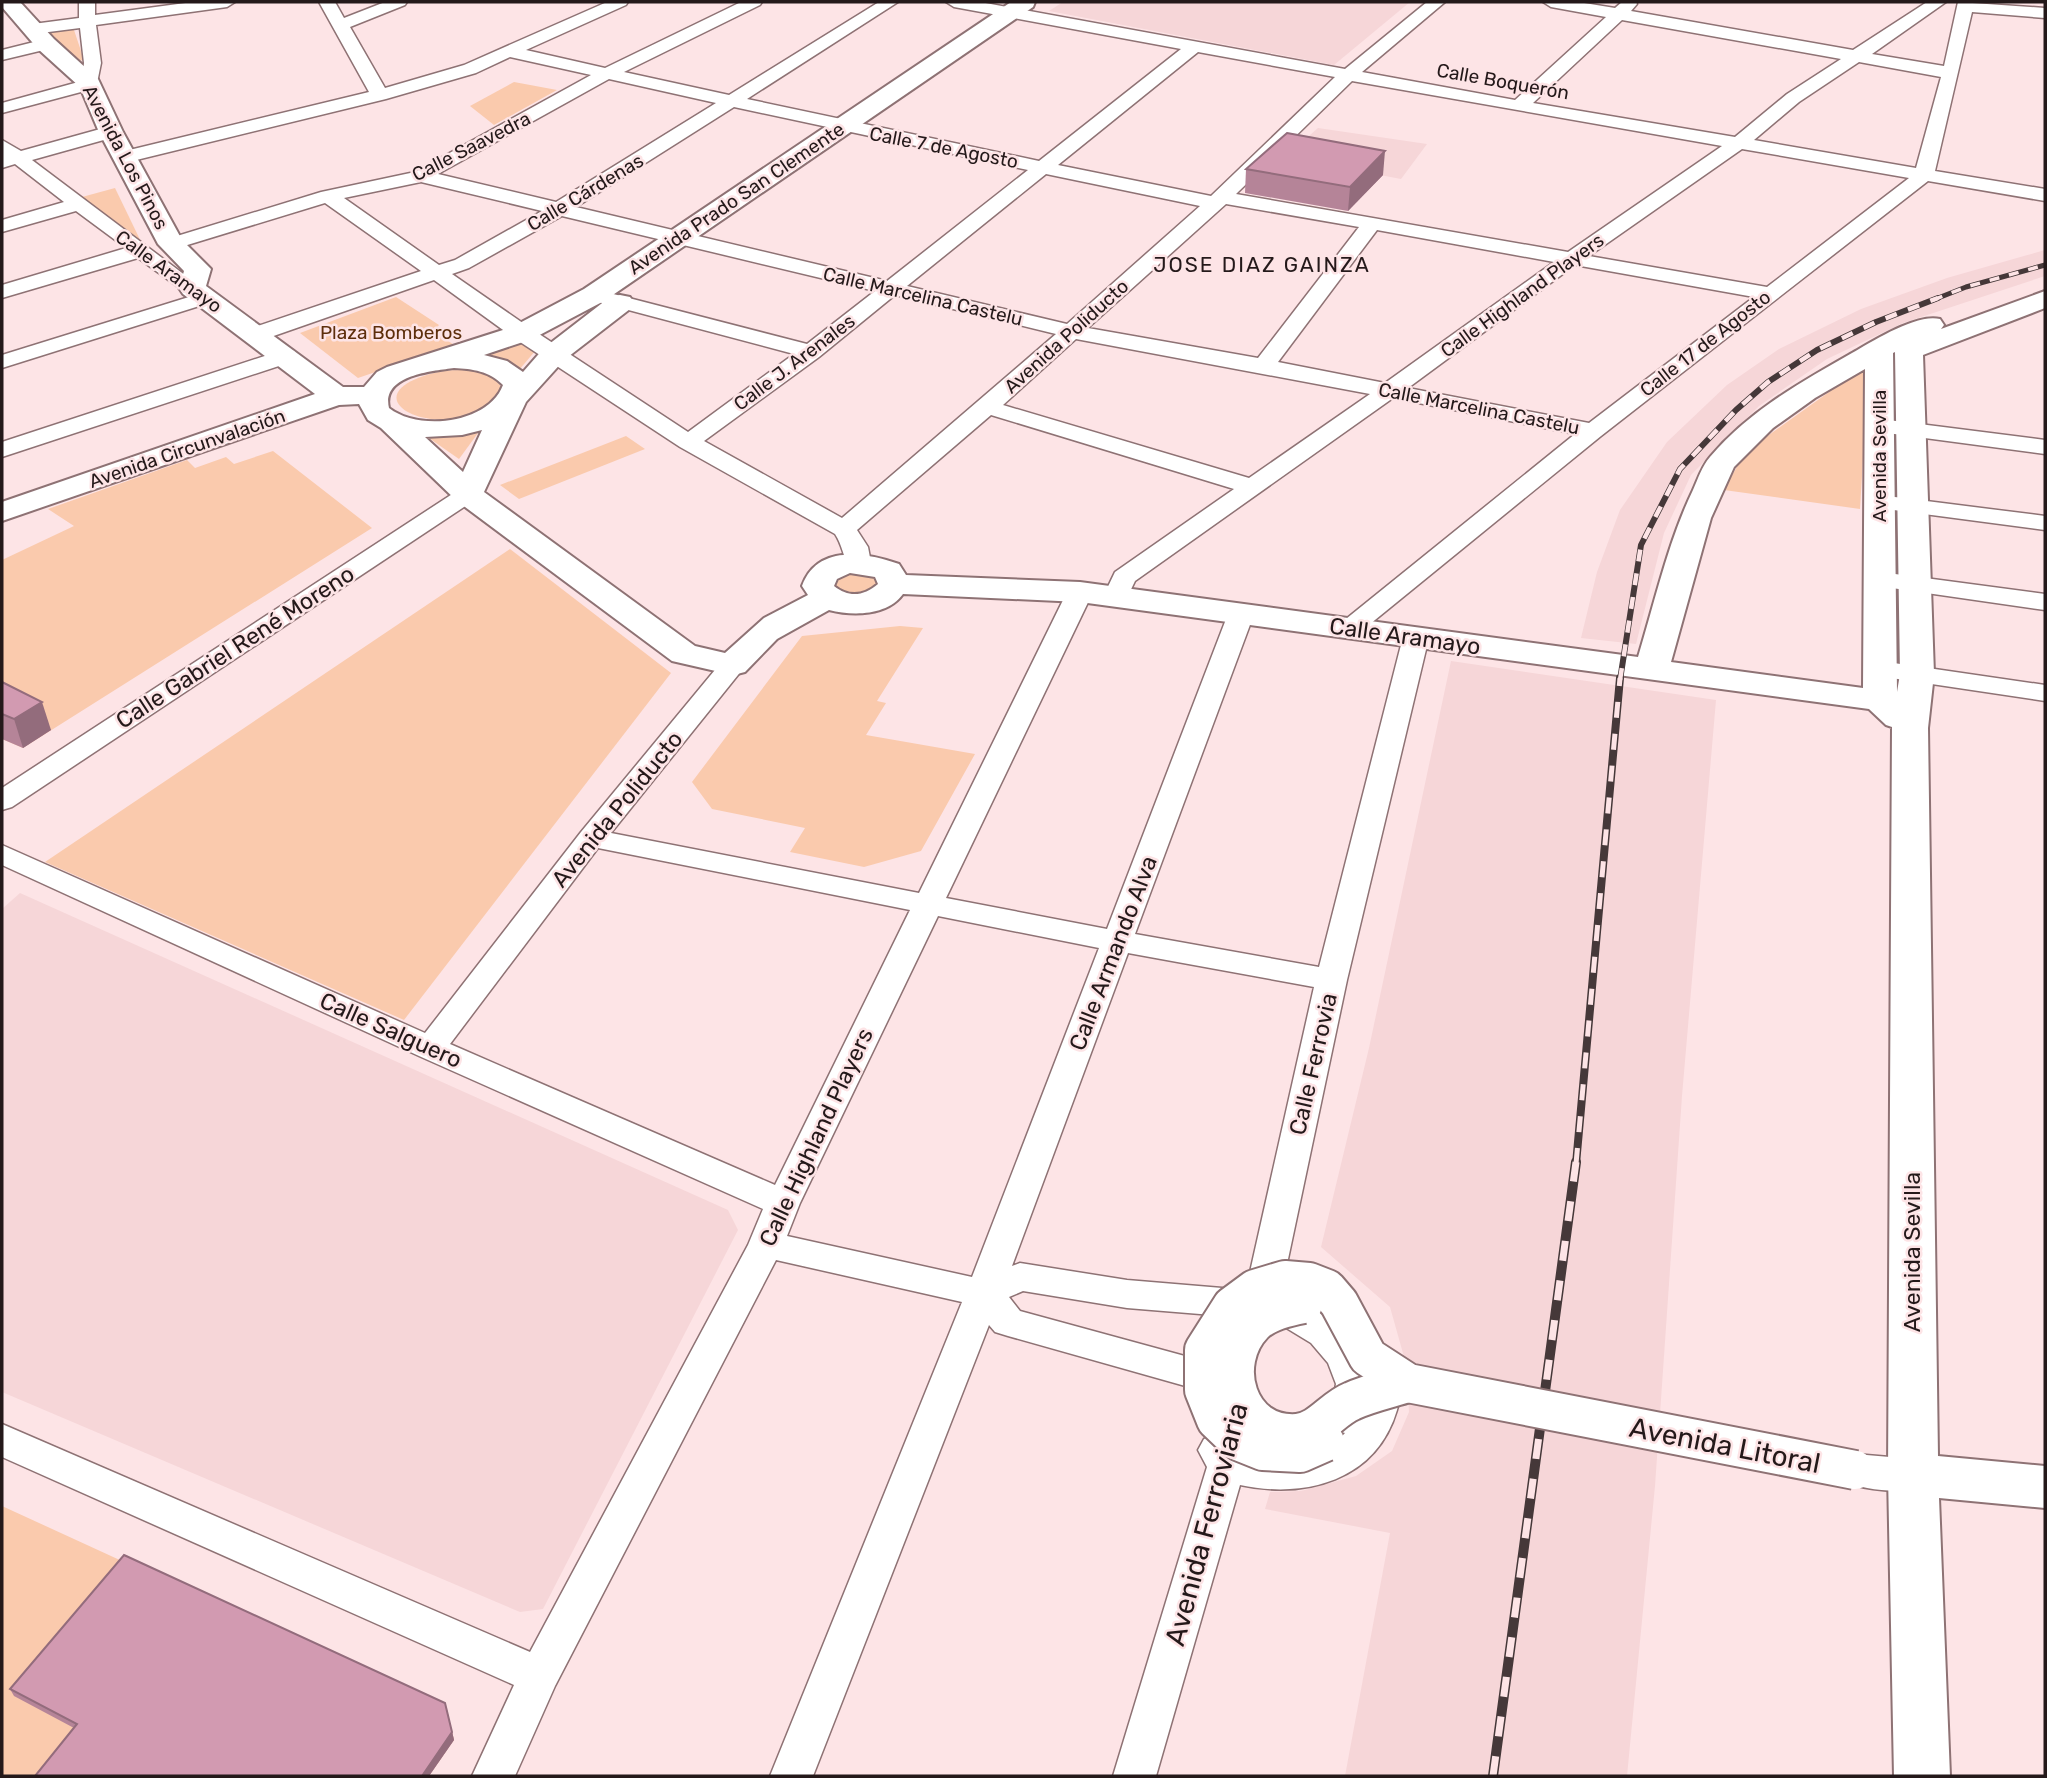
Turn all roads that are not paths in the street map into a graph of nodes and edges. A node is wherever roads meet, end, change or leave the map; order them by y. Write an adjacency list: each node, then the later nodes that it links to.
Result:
1 (9, 2): 20 (main road, Avenida Los Pinos)
2 (87, 2): 18 (street)
3 (226, 2): 18 (street)
4 (327, 2): 19 (street)
5 (398, 2): 19 (street)
6 (620, 2): 22 (street)
7 (754, 2): 26 (street, Calle Saavedra)
8 (890, 2): 30 (street, Calle Cárdenas)
9 (954, 2): 14 (street, Calle Boquerón)
10 (1437, 2): 27 (street, Avenida Poliducto)
11 (1551, 2): 15 (street)
12 (1938, 2): 24 (street, Calle Highland Players)
13 (1966, 4): 16 (street); 25 (street)
14 (1028, 7): 21 (street, Calle Boquerón); 33 (main road, Avenida Prado San Clemente)
15 (1625, 7): 24 (street); 31 (street)
16 (2022, 7): 17 (street)
17 (2045, 13)
18 (86, 22): 20 (street); 28 (street)
19 (340, 25): 29 (street)
20 (39, 37): 23 (street); 28 (main road, Avenida Los Pinos)
21 (1194, 47): 27 (street, Calle Boquerón); 38 (street, Calle J. Arenales)
22 (509, 52): 26 (street, Calle 7 de Agosto); 29 (street)
23 (2, 55)
24 (1856, 55): 25 (street); 35 (street, Calle Highland Players)
25 (1951, 73): 39 (street)
26 (606, 74): 30 (street, Calle 7 de Agosto); 40 (street, Calle Saavedra)
27 (1348, 75): 31 (street, Calle Boquerón); 43 (street, Avenida Poliducto)
28 (90, 84): 32 (street); 34 (main road, Avenida Los Pinos)
29 (380, 95): 37 (street)
30 (731, 101): 33 (street, Calle 7 de Agosto); 45 (street, Calle Cárdenas)
31 (1519, 106): 35 (street, Calle Boquerón)
32 (2, 108)
33 (853, 128): 38 (street, Calle 7 de Agosto); 48 (main road, Avenida Prado San Clemente)
34 (111, 132): 36 (street); 37 (main road, Avenida Los Pinos)
35 (1740, 142): 39 (street, Calle Boquerón); 51 (street, Calle Highland Players)
36 (6, 155): 44 (street, Calle Aramayo)
37 (124, 157): 49 (main road, Avenida Los Pinos)
38 (1043, 166): 43 (street, Calle 7 de Agosto); 54 (street, Calle J. Arenales)
39 (1924, 175): 41 (street, Calle Boquerón); 57 (street, Calle 17 de Agosto)
40 (421, 176): 42 (street, Calle Saavedra); 45 (street, Calle Marcelina Castelu)
41 (2045, 195)
42 (328, 196): 49 (street, Calle Saavedra); 52 (street)
43 (1218, 200): 46 (street, Calle 7 de Agosto); 61 (street, Avenida Poliducto)
44 (78, 204): 47 (street); 50 (street, Calle Aramayo)
45 (559, 209): 48 (street, Calle Marcelina Castelu); 52 (street, Calle Cárdenas)
46 (1372, 224): 51 (street, Calle 7 de Agosto); 70 (street)
47 (2, 226)
48 (692, 240): 54 (street, Calle Marcelina Castelu); 58 (main road, Avenida Prado San Clemente); 60 (main road, Avenida Prado San Clemente)
49 (171, 244): 56 (main road, Avenida Los Pinos)
50 (139, 251): 55 (street); 56 (street, Calle Aramayo)
51 (1570, 259): 57 (street, Calle 7 de Agosto); 71 (street, Calle Highland Players)
52 (436, 275): 62 (street); 63 (street, Calle Cárdenas)
53 (2045, 287): 64 (main road)
54 (889, 288): 61 (street, Calle Marcelina Castelu); 65 (street, Calle J. Arenales)
55 (2, 292)
56 (199, 293): 63 (main road, Calle Aramayo); 68 (street)
57 (1768, 293): 79 (street, Calle 17 de Agosto)
58 (594, 295): 60 (street); 62 (main road, Avenida Prado San Clemente)
59 (2045, 299): 78 (main road, Avenida Sevilla)
60 (620, 302): 65 (street); 66 (main road, Avenida Prado San Clemente)
61 (1070, 331): 70 (street, Calle Marcelina Castelu); 75 (street, Avenida Poliducto)
62 (522, 333): 66 (street); 69 (main road, Avenida Prado San Clemente)
63 (257, 334): 67 (main road, Calle Aramayo)
64 (1879, 349): 77 (main road, Avenida Sevilla); 102 (main road)
65 (811, 352): 80 (street, Calle J. Arenales)
66 (554, 354): 74 (main road, Avenida Prado San Clemente); 80 (street)
67 (286, 356): 73 (main road, Calle Aramayo); 82 (street)
68 (2, 362)
69 (430, 363): 72 (main road, Avenida Prado San Clemente); 74 (main road)
70 (1264, 366): 71 (street, Calle Marcelina Castelu)
71 (1390, 390): 79 (street, Calle Marcelina Castelu); 83 (street, Calle Highland Players)
72 (374, 395): 73 (main road, Avenida Circunvalación); 76 (main road)
73 (336, 396): 87 (main road, Avenida Circunvalación)
74 (512, 401): 76 (main road); 84 (main road)
75 (987, 407): 83 (street); 89 (street, Avenida Poliducto)
76 (392, 422): 84 (main road)
77 (1880, 426): 78 (street); 85 (main road, Avenida Sevilla)
78 (1911, 429): 81 (street); 86 (main road, Avenida Sevilla)
79 (1593, 431): 99 (street, Calle 17 de Agosto)
80 (688, 442): 89 (street)
81 (2045, 447)
82 (2, 450)
83 (1252, 486): 95 (street, Calle Highland Players)
84 (468, 494): 101 (main road); 105 (street, Calle Gabriel René Moreno)
85 (1880, 502): 86 (street); 91 (main road, Avenida Sevilla)
86 (1914, 507): 88 (street); 93 (main road, Avenida Sevilla)
87 (2, 512)
88 (2045, 523)
89 (844, 529): 90 (street)
90 (859, 563): 92 (main road); 96 (main road)
91 (1880, 580): 93 (street); 104 (main road, Avenida Sevilla)
92 (894, 584): 94 (main road, Calle Aramayo); 96 (main road)
93 (1916, 585): 97 (street); 104 (main road, Avenida Sevilla)
94 (1080, 592): 95 (main road, Calle Aramayo); 108 (street, Calle Highland Players)
95 (1115, 597): 98 (main road, Calle Aramayo)
96 (827, 598): 101 (main road, Avenida Poliducto)
97 (2045, 602)
98 (1241, 614): 99 (main road, Calle Aramayo); 109 (street, Calle Armando Alva)
99 (1350, 628): 100 (main road, Calle Aramayo)
100 (1416, 637): 102 (main road, Calle Aramayo); 110 (street, Calle Ferrovia)
101 (733, 665): 106 (street, Avenida Poliducto)
102 (1652, 669): 104 (main road, Calle Aramayo)
103 (2045, 693): 104 (street)
104 (1900, 695): 120 (main road, Avenida Sevilla)
105 (2, 800)
106 (592, 838): 108 (street); 111 (street, Avenida Poliducto)
107 (2, 854): 111 (street, Calle Salguero)
108 (929, 903): 109 (street); 112 (street, Calle Highland Players)
109 (1117, 942): 110 (street); 114 (street, Calle Armando Alva)
110 (1331, 980): 115 (street, Calle Ferrovia)
111 (430, 1048): 112 (street, Calle Salguero)
112 (783, 1203): 113 (street, Calle Highland Players)
113 (766, 1245): 114 (street); 122 (street, Calle Highland Players)
114 (984, 1293): 115 (street); 116 (street); 125 (street, Calle Armando Alva)
115 (1250, 1293): 116 (street, Calle Ferrovia); 117 (street, Avenida Litoral, bridge); 119 (street, Avenida Ferroviaria)
116 (1203, 1376): 119 (street, Calle Ferrovia)
117 (1408, 1383): 119 (street, Avenida Litoral, bridge); 120 (street, Avenida Litoral, bridge)
118 (2, 1440): 122 (street)
119 (1226, 1466): 126 (street, Avenida Ferroviaria)
120 (1913, 1475): 121 (main road, Avenida Litoral); 127 (main road, Avenida Sevilla)
121 (2045, 1487)
122 (539, 1676): 123 (street); 124 (street)
123 (474, 1776)
124 (494, 1776)
125 (792, 1776)
126 (1135, 1776)
127 (1922, 1776)

